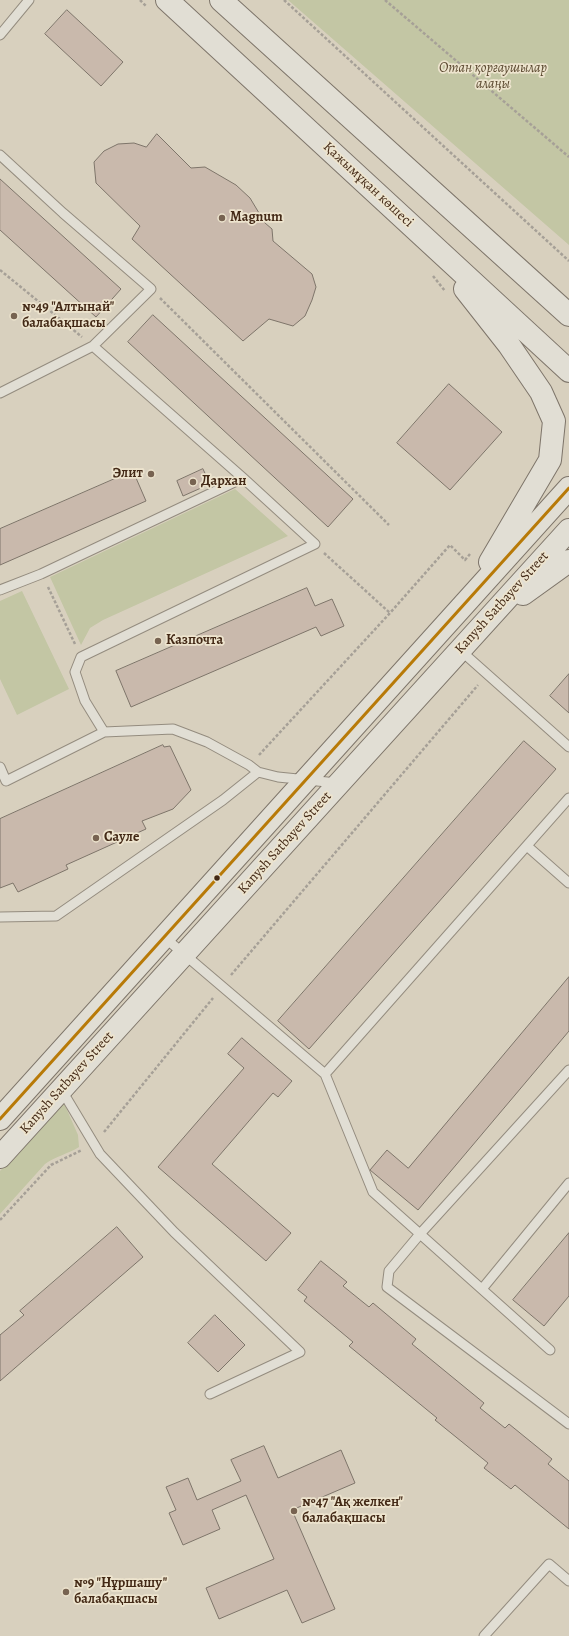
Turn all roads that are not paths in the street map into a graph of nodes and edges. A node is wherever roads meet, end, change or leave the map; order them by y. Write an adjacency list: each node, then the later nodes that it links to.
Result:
1 (29, 0): 4 (lane)
2 (221, 0): 7 (main road)
3 (159, 5): 6 (main road, Қажымұқан көшесі)
4 (0, 35)
5 (0, 155): 10 (lane)
6 (428, 241): 11 (main road, Қажымұқан көшесі); 18 (main road)
7 (530, 279): 8 (main road); 9 (main road)
8 (569, 299)
9 (569, 314)
10 (93, 346): 12 (lane); 13 (lane)
11 (569, 371)
12 (0, 393)
13 (243, 478): 17 (lane); 21 (lane)
14 (569, 488): 18 (main road, Kanysh Satbayev Street)
15 (569, 530): 19 (main road, Kanysh Satbayev Street)
16 (569, 561): 19 (main road)
17 (0, 590)
18 (466, 603): 25 (main road, Kanysh Satbayev Street)
19 (490, 617): 20 (main road, Kanysh Satbayev Street)
20 (460, 650): 22 (lane); 27 (main road, Kanysh Satbayev Street)
21 (104, 732): 24 (lane); 26 (lane)
22 (569, 747)
23 (0, 767): 26 (lane)
24 (258, 772): 25 (lane); 31 (lane)
25 (306, 780): 27 (lane); 32 (main road, Kanysh Satbayev Street)
26 (3, 783)
27 (339, 783): 33 (main road, Kanysh Satbayev Street)
28 (569, 798): 29 (lane)
29 (527, 846): 30 (lane); 35 (lane)
30 (569, 883)
31 (0, 917)
32 (164, 937): 33 (lane); 37 (main road, Kanysh Satbayev Street)
33 (184, 954): 35 (lane); 36 (main road, Kanysh Satbayev Street)
34 (569, 1070): 40 (lane)
35 (325, 1074): 40 (lane)
36 (62, 1089): 38 (main road, Kanysh Satbayev Street); 43 (lane)
37 (0, 1119)
38 (0, 1157)
39 (569, 1183): 41 (lane)
40 (420, 1234): 41 (lane); 44 (lane)
41 (482, 1289): 42 (lane)
42 (550, 1350)
43 (210, 1394)
44 (569, 1424)
45 (569, 1581): 46 (lane)
46 (484, 1636)

